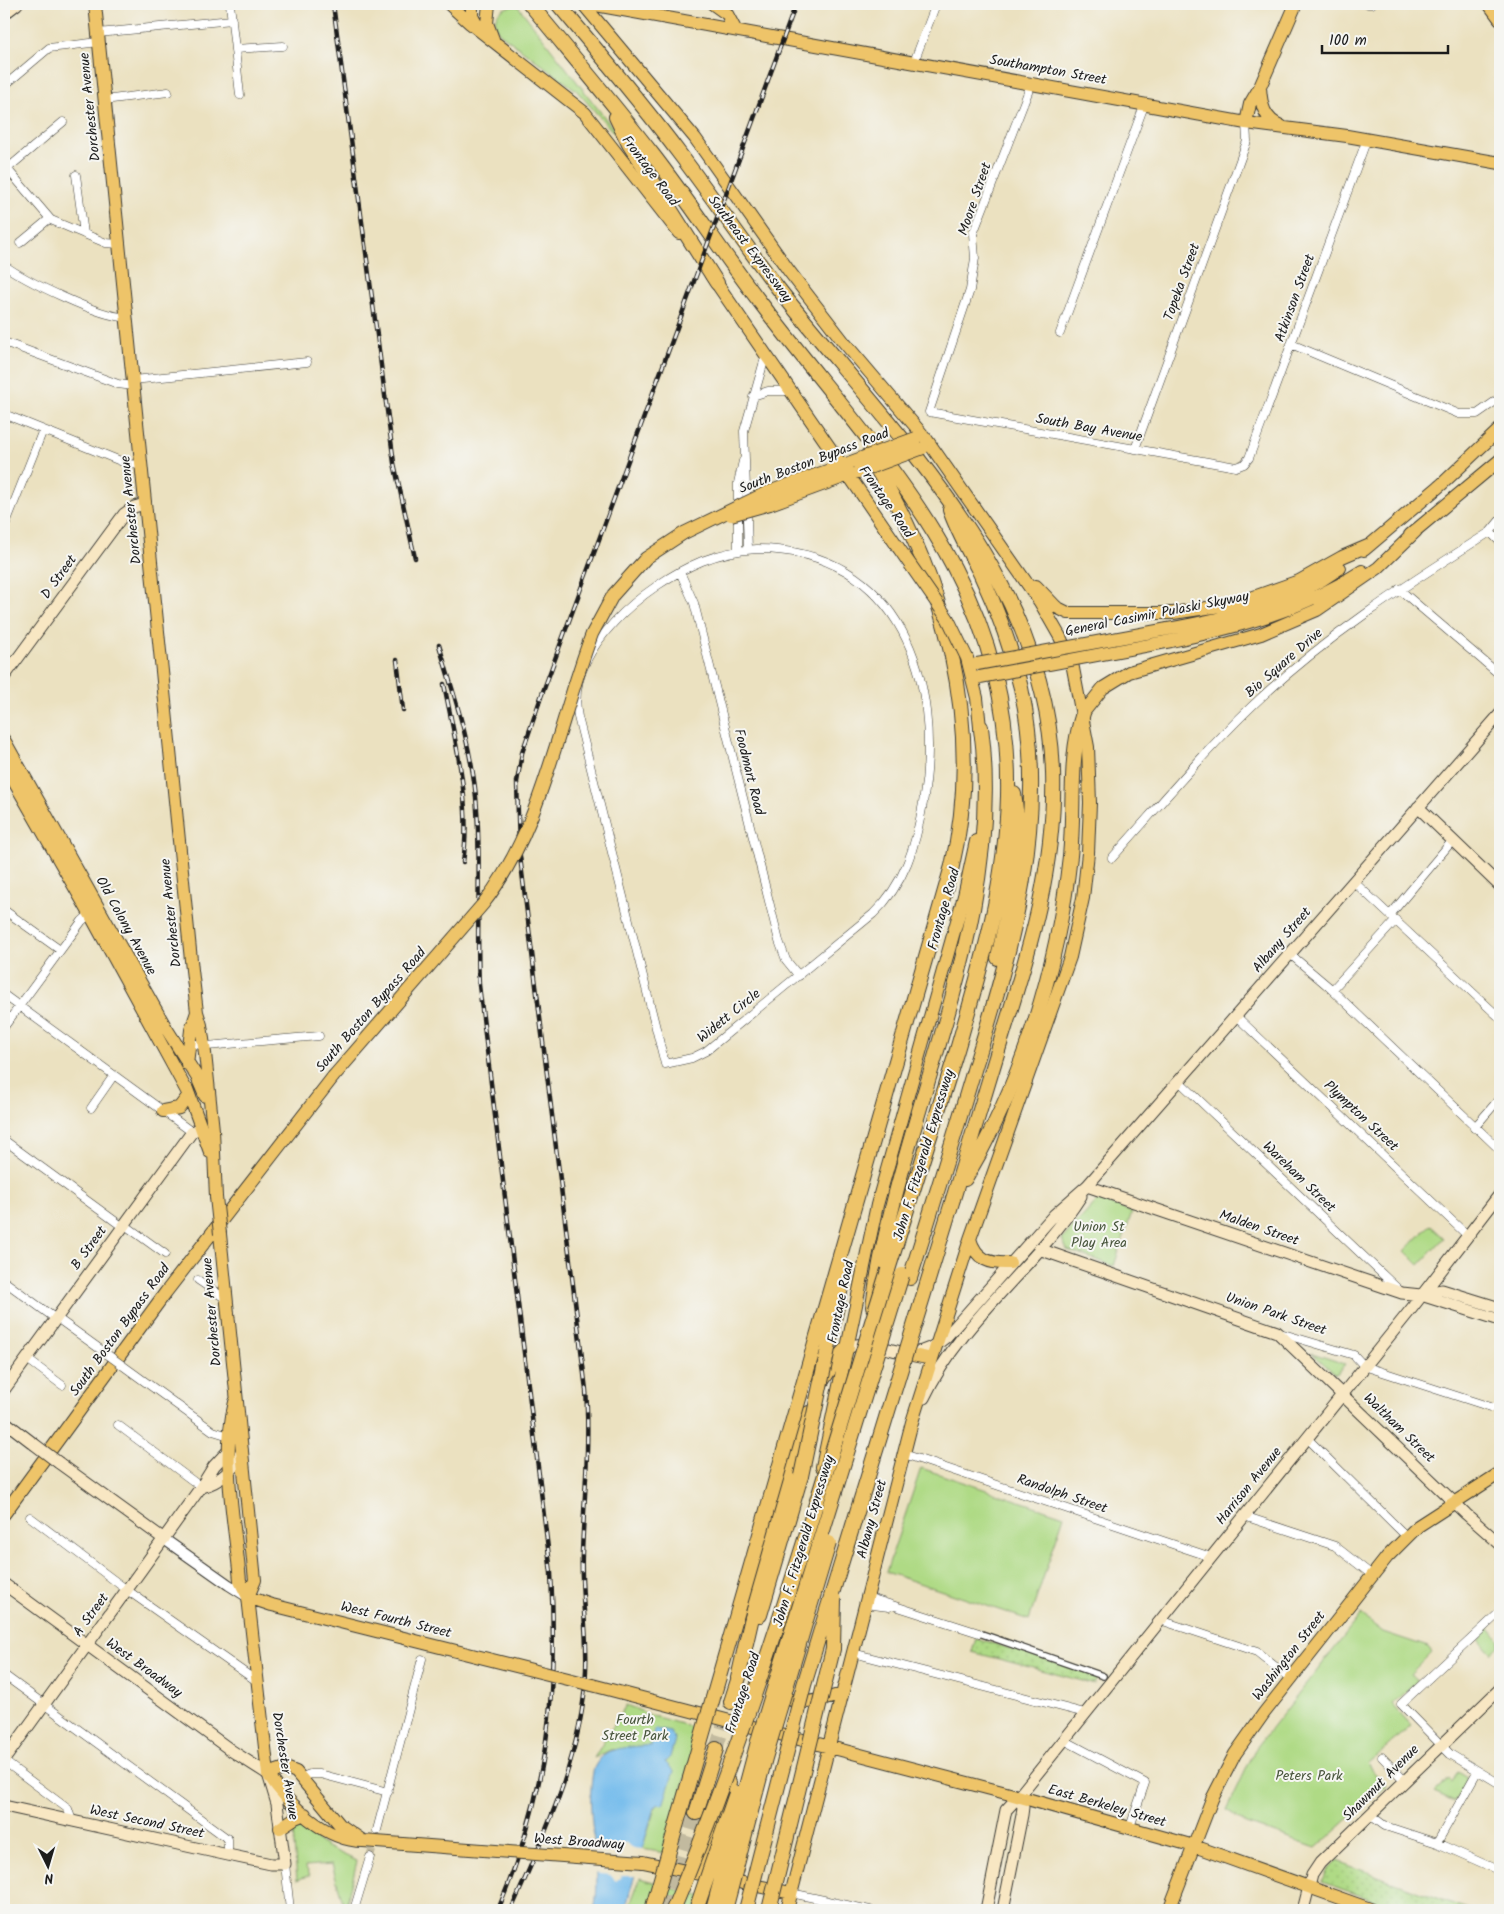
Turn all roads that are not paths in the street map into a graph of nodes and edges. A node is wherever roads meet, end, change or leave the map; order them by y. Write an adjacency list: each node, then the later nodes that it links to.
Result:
1 (16, 4): 15 (main road)
2 (95, 4): 20 (main road, Dorchester Avenue)
3 (230, 4): 17 (street)
4 (449, 4): 19 (main road, Frontage Road)
5 (472, 4): 19 (main road)
6 (489, 4): 21 (main road)
7 (530, 4): 29 (highway, Southeast Expressway)
8 (558, 4): 68 (highway, Southeast Expressway)
9 (583, 4): 61 (main road)
10 (593, 4): 18 (main road, Southampton Street)
11 (713, 4): 18 (main road)
12 (936, 4): 24 (street)
13 (1296, 4): 27 (main road)
14 (1489, 4): 16 (main road)
15 (4, 14)
16 (1500, 19)
17 (232, 20): 20 (street); 23 (street)
18 (735, 29): 24 (main road, Southampton Street)
19 (480, 30): 21 (main road, Frontage Road)
20 (98, 37): 26 (street); 31 (main road, Dorchester Avenue)
21 (496, 42): 45 (main road, Frontage Road)
22 (283, 46): 23 (street)
23 (235, 50): 30 (street)
24 (914, 62): 25 (main road, Southampton Street)
25 (1032, 82): 32 (main road, Southampton Street); 57 (street, Moore Street)
26 (4, 86)
27 (1260, 87): 34 (main road); 35 (main road)
28 (168, 92): 31 (street)
29 (605, 94): 45 (highway); 56 (highway, Southeast Expressway)
30 (240, 95)
31 (104, 100): 43 (main road, Dorchester Avenue)
32 (1145, 103): 34 (main road, Southampton Street); 47 (street)
33 (63, 122): 38 (street)
34 (1246, 122): 35 (main road, Southampton Street); 62 (street, Topeka Street)
35 (1286, 128): 36 (main road, Southampton Street)
36 (1367, 139): 37 (main road, Southampton Street); 49 (street, Atkinson Street)
37 (1500, 163)
38 (5, 167): 40 (street)
39 (76, 175): 41 (street)
40 (49, 219): 41 (street); 42 (street)
41 (84, 234): 43 (street)
42 (20, 243)
43 (119, 244): 46 (main road, Dorchester Avenue)
44 (4, 265): 46 (street)
45 (717, 283): 50 (main road, Frontage Road)
46 (127, 317): 52 (main road, Dorchester Avenue)
47 (1060, 333)
48 (4, 342): 52 (street)
49 (1291, 344): 55 (street); 65 (street, Atkinson Street)
50 (766, 354): 53 (main road, Frontage Road); 54 (street)
51 (307, 362): 52 (street)
52 (133, 383): 66 (main road, Dorchester Avenue)
53 (792, 391): 54 (street); 67 (main road, Frontage Road)
54 (753, 396): 63 (street)
55 (1500, 398)
56 (847, 412): 89 (highway, John F. Fitzgerald Expressway); 127 (highway)
57 (929, 412): 62 (street, South Bay Avenue)
58 (4, 414): 60 (street)
59 (1500, 429): 76 (main road, General Casimir Pulaski Skyway)
60 (43, 430): 66 (street); 71 (street)
61 (923, 441): 67 (main road, South Boston Bypass Road, bridge); 75 (main road)
62 (1135, 449): 65 (street, South Bay Avenue)
63 (743, 460): 77 (street); 78 (street)
64 (1500, 460): 72 (main road, General Casimir Pulaski Skyway)
65 (1244, 464)
66 (142, 465): 69 (main road, Dorchester Avenue)
67 (850, 469): 82 (main road, Frontage Road, bridge); 167 (main road, South Boston Bypass Road, bridge)
68 (944, 492): 125 (highway); 134 (highway)
69 (146, 504): 84 (main road, D Street); 105 (main road, Dorchester Avenue)
70 (1500, 520): 73 (street, Bio Square Drive)
71 (4, 528)
72 (1416, 531): 81 (main road, General Casimir Pulaski Skyway); 85 (main road)
73 (1490, 532): 74 (street); 80 (street, Bio Square Drive)
74 (1500, 542)
75 (997, 544): 76 (main road); 85 (main road)
76 (1370, 545): 81 (main road, General Casimir Pulaski Skyway)
77 (748, 550): 78 (street, Widett Circle); 101 (street, Widett Circle)
78 (738, 551): 79 (street, Widett Circle)
79 (680, 572): 101 (street, Foodmart Road); 101 (street, Widett Circle)
80 (1399, 589): 83 (street); 93 (street, Bio Square Drive)
81 (1169, 635): 82 (main road, General Casimir Pulaski Skyway, bridge)
82 (974, 669): 87 (main road, Frontage Road)
83 (1500, 675)
84 (4, 677)
85 (1083, 713): 125 (highway); 129 (main road)
86 (1500, 714): 91 (main road, Albany Street)
87 (981, 727): 133 (highway); 145 (main road, Frontage Road)
88 (4, 740): 97 (main road, Old Colony Avenue)
89 (1007, 751): 133 (highway, John F. Fitzgerald Expressway); 134 (highway)
90 (4, 764): 97 (main road, Old Colony Avenue)
91 (1418, 808): 92 (main road); 94 (main road, Albany Street)
92 (1453, 840): 95 (main road); 98 (street)
93 (1112, 858)
94 (1353, 882): 98 (street); 100 (main road, Albany Street)
95 (1500, 886)
96 (4, 910): 99 (street)
97 (94, 911): 99 (street); 112 (main road, Old Colony Avenue); 115 (main road, Old Colony Avenue)
98 (1393, 918): 102 (street); 107 (street)
99 (60, 950): 104 (street)
100 (1290, 954): 102 (street); 106 (main road, Albany Street)
101 (798, 976)
102 (1332, 990): 119 (street)
103 (4, 995): 104 (street)
104 (20, 1007): 108 (street); 113 (street)
105 (197, 1012): 110 (main road, Dorchester Avenue); 111 (main road, Dorchester Avenue)
106 (1236, 1016): 114 (main road, Albany Street); 128 (street, Plympton Street)
107 (1500, 1018)
108 (4, 1027)
109 (319, 1036): 111 (street)
110 (189, 1043): 111 (street); 112 (main road, Dorchester Avenue)
111 (204, 1046): 120 (main road, Dorchester Avenue)
112 (187, 1062): 115 (main road, Dorchester Avenue); 120 (main road, Old Colony Avenue)
113 (114, 1075): 117 (street); 118 (street)
114 (1179, 1081): 123 (main road, Albany Street); 137 (street, Wareham Street)
115 (189, 1095): 118 (main road); 120 (main road, Dorchester Avenue)
116 (1500, 1098): 119 (street)
117 (91, 1108)
118 (163, 1111): 120 (street)
119 (1474, 1128): 122 (street)
120 (202, 1129): 126 (main road, B Street); 139 (main road, Dorchester Avenue, bridge)
121 (4, 1140): 126 (street)
122 (1500, 1150)
123 (1087, 1186): 130 (main road, Albany Street); 132 (main road, Albany Street); 137 (main road, Malden Street)
124 (1500, 1194): 128 (main road, Harrison Avenue)
125 (953, 1199): 175 (highway, bridge)
126 (124, 1226): 131 (street); 141 (main road, B Street)
127 (846, 1234): 189 (highway, bridge); 232 (highway, bridge)
128 (1468, 1236): 138 (main road, Harrison Avenue)
129 (970, 1239): 132 (main road); 144 (main road)
130 (1039, 1249): 143 (main road, Union Park Street); 156 (main road, Albany Street)
131 (165, 1254)
132 (1010, 1263): 144 (main road, Albany Street)
133 (883, 1270): 197 (highway, John F. Fitzgerald Expressway, bridge)
134 (906, 1276): 197 (highway, bridge); 237 (highway, bridge)
135 (198, 1280): 139 (street)
136 (4, 1282): 141 (street)
137 (1401, 1292): 138 (main road, Malden Street)
138 (1421, 1295): 140 (main road); 142 (main road); 149 (main road, Harrison Avenue)
139 (226, 1299): 153 (main road, Dorchester Avenue)
140 (1500, 1308)
141 (56, 1319): 147 (main road, B Street); 158 (street, bridge)
142 (1500, 1320)
143 (1277, 1332): 149 (street, Union Park Street); 152 (main road, Waltham Street)
144 (936, 1345): 146 (main road, Albany Street); 148 (main road)
145 (847, 1348): 146 (main road, Albany Street); 186 (main road, Frontage Road); 189 (highway)
146 (907, 1354): 148 (main road)
147 (27, 1359): 150 (street); 151 (main road, B Street)
148 (932, 1359): 156 (main road)
149 (1364, 1366): 152 (main road, Harrison Avenue); 154 (street, Union Park Street)
150 (62, 1385)
151 (4, 1390)
152 (1342, 1394): 159 (main road, Harrison Avenue); 166 (main road, Waltham Street)
153 (236, 1402): 158 (main road, Dorchester Avenue); 160 (main road, Dorchester Avenue)
154 (1500, 1410)
155 (4, 1421): 171 (main road, West Fourth Street, bridge)
156 (912, 1422): 162 (main road, Albany Street)
157 (118, 1425): 165 (street)
158 (229, 1436): 161 (main road, Dorchester Avenue)
159 (1307, 1438): 168 (main road, Harrison Avenue); 170 (street)
160 (242, 1450): 163 (main road, A Street); 178 (main road, Dorchester Avenue)
161 (228, 1451): 163 (main road, Dorchester Avenue); 165 (main road, A Street)
162 (904, 1454): 173 (street, Randolph Street); 179 (main road, Albany Street)
163 (228, 1472): 165 (main road, A Street); 178 (main road, Dorchester Avenue)
164 (1500, 1473): 166 (main road, Washington Street)
165 (201, 1487): 171 (main road, A Street)
166 (1454, 1502): 170 (main road, Washington Street); 172 (main road, Waltham Street)
167 (4, 1514)
168 (1244, 1516): 173 (main road, Harrison Avenue); 174 (street)
169 (30, 1517): 177 (street)
170 (1406, 1536): 174 (main road, Washington Street)
171 (164, 1538): 177 (main road, A Street); 178 (street, West Fourth Street)
172 (1500, 1544)
173 (1211, 1557): 181 (main road, Harrison Avenue)
174 (1372, 1575): 190 (main road, Washington Street)
175 (834, 1581): 238 (highway, bridge); 239 (highway, bridge)
176 (4, 1584): 183 (main road, West Broadway)
177 (127, 1590): 183 (main road, A Street); 191 (street)
178 (248, 1597): 191 (main road, Dorchester Avenue); 197 (main road, West Fourth Street, bridge)
179 (866, 1601): 182 (street); 184 (main road, Albany Street)
180 (1500, 1612): 200 (street)
181 (1160, 1620): 190 (street); 196 (main road, Harrison Avenue)
182 (979, 1633): 188 (street)
183 (87, 1645): 195 (main road, A Street); 205 (main road, West Broadway)
184 (853, 1653): 193 (main road, Albany Street); 196 (street)
185 (422, 1659): 210 (street)
186 (769, 1662): 193 (main road); 197 (main road, Frontage Road)
187 (4, 1675): 195 (street)
188 (1103, 1676)
189 (738, 1678): 194 (highway)
190 (1291, 1679): 222 (main road, Washington Street)
191 (258, 1682): 205 (main road, Dorchester Avenue)
192 (1500, 1689): 200 (main road, Shawmut Avenue)
193 (842, 1694): 199 (main road, Albany Street)
194 (731, 1702)
195 (44, 1704): 203 (main road, A Street); 223 (street)
196 (1085, 1713): 198 (main road, Harrison Avenue)
197 (751, 1728): 199 (main road, West Fourth Street); 208 (main road, Frontage Road); 233 (highway, John F. Fitzgerald Expressway, bridge); 235 (highway, bridge); 236 (highway, bridge)
198 (1064, 1740): 211 (main road, Harrison Avenue); 217 (street)
199 (828, 1746): 211 (main road, East Berkeley Street); 229 (main road, Albany Street)
200 (1440, 1746): 204 (street); 207 (main road, Shawmut Avenue)
201 (716, 1750): 213 (highway)
202 (1382, 1757): 207 (street)
203 (4, 1760): 216 (street)
204 (1477, 1772): 209 (street); 221 (street)
205 (268, 1774): 206 (main road); 214 (main road, West Broadway); 218 (main road, Dorchester Avenue)
206 (302, 1777): 210 (street); 220 (main road)
207 (1404, 1780): 215 (main road, Shawmut Avenue)
208 (728, 1783): 227 (highway)
209 (1500, 1784)
210 (388, 1792): 219 (street)
211 (1019, 1796): 217 (main road, East Berkeley Street); 242 (main road, Harrison Avenue); 243 (main road)
212 (4, 1806): 216 (main road, West Second Street)
213 (696, 1812)
214 (306, 1814): 218 (main road); 220 (main road, West Broadway)
215 (1370, 1815): 221 (street); 228 (main road, Shawmut Avenue)
216 (72, 1820): 223 (main road, West Second Street)
217 (1130, 1827): 222 (main road, East Berkeley Street)
218 (280, 1828): 225 (main road, Dorchester Avenue)
219 (377, 1830)
220 (363, 1841): 227 (main road, West Broadway, bridge)
221 (1437, 1843): 226 (street)
222 (1194, 1846): 228 (main road, East Berkeley Street); 244 (main road, Washington Street)
223 (228, 1855): 225 (main road, West Second Street)
224 (370, 1857): 231 (street)
225 (285, 1864): 230 (street, Dorchester Avenue)
226 (1500, 1871)
227 (697, 1873): 229 (main road, West Broadway); 233 (main road); 234 (highway); 235 (highway)
228 (1309, 1886): 245 (main road, Shawmut Avenue); 246 (main road, East Berkeley Street)
229 (791, 1893): 240 (main road, Albany Street); 241 (street)
230 (290, 1910)
231 (354, 1910)
232 (652, 1910)
233 (673, 1910)
234 (690, 1910)
235 (696, 1910)
236 (713, 1910)
237 (725, 1910)
238 (746, 1910)
239 (769, 1910)
240 (787, 1910)
241 (870, 1910)
242 (986, 1910)
243 (1003, 1910)
244 (1169, 1910)
245 (1303, 1910)
246 (1373, 1910)

